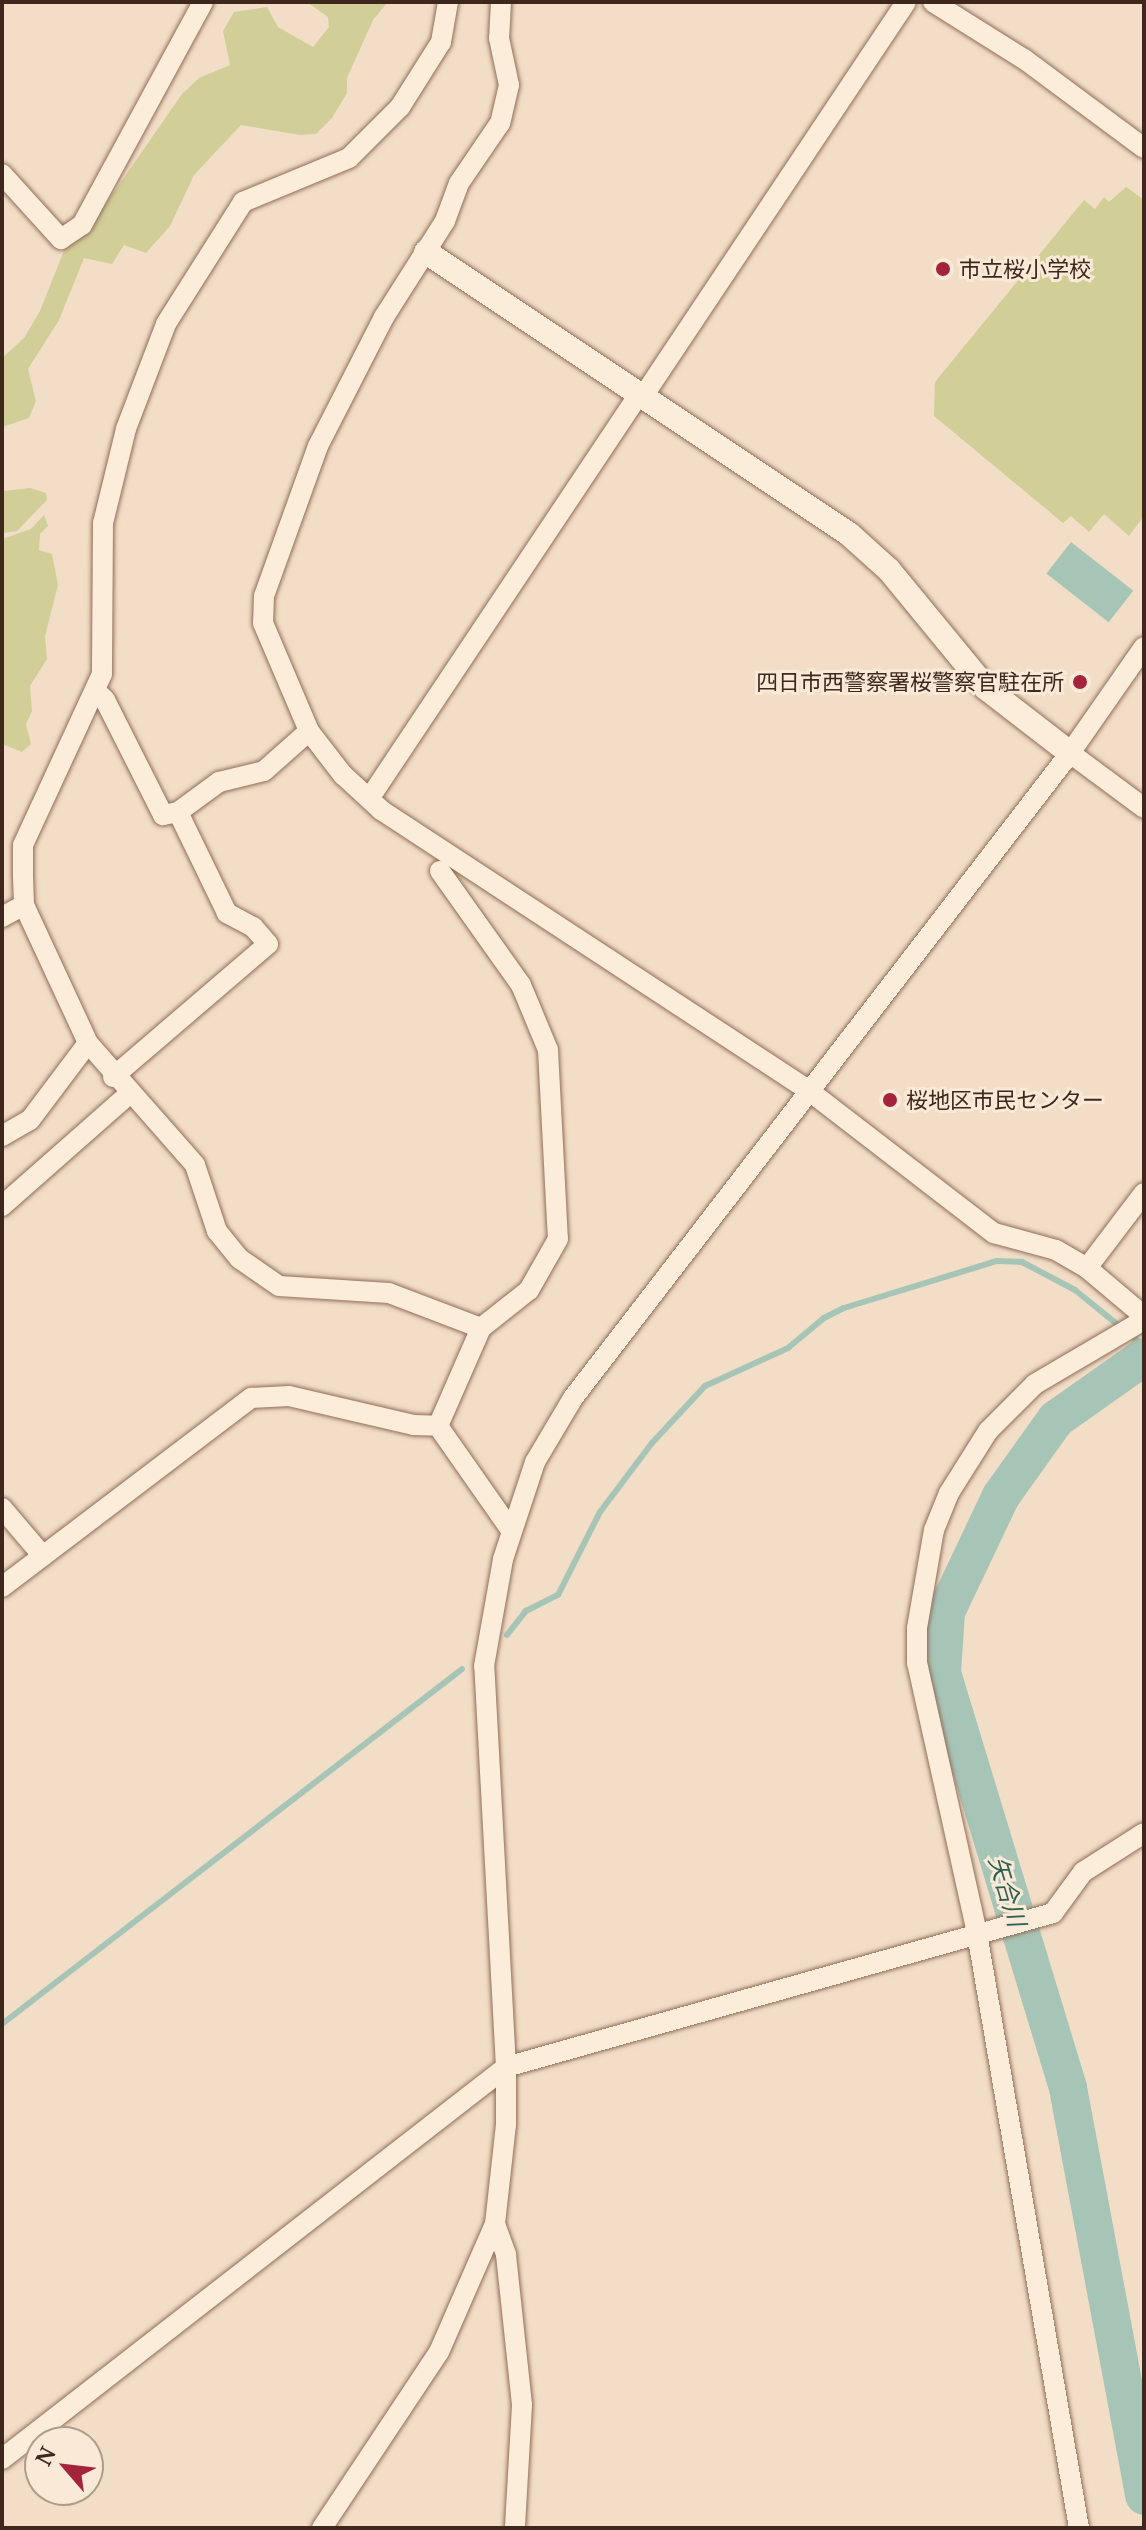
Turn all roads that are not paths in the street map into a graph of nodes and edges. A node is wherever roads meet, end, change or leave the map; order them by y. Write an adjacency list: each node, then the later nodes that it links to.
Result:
1 (203, 2): 7 (street)
2 (448, 2): 11 (street)
3 (501, 2): 8 (street)
4 (906, 2): 9 (street)
5 (933, 2): 6 (street)
6 (1144, 148)
7 (2, 174)
8 (426, 252): 9 (street); 12 (street)
9 (642, 394): 13 (street); 14 (street)
10 (1144, 647): 13 (street)
11 (95, 690): 16 (street); 18 (street)
12 (309, 731): 14 (street); 16 (street)
13 (1070, 753): 15 (street); 22 (street)
14 (371, 796): 22 (street)
15 (1144, 808)
16 (178, 812): 21 (street)
17 (440, 871): 29 (street)
18 (24, 905): 19 (street); 20 (street)
19 (2, 917)
20 (88, 1043): 21 (street); 24 (street)
21 (113, 1077): 23 (street)
22 (808, 1090): 27 (street); 32 (street)
23 (129, 1094): 26 (street); 29 (street)
24 (4, 1132)
25 (1144, 1193): 27 (street)
26 (2, 1206)
27 (1087, 1268): 28 (street)
28 (1142, 1320): 36 (street)
29 (481, 1328): 30 (street)
30 (438, 1426): 32 (street); 33 (street)
31 (2, 1508): 33 (street)
32 (510, 1529): 37 (street)
33 (43, 1556): 34 (street)
34 (2, 1587)
35 (1144, 1833): 36 (street)
36 (983, 1931): 37 (street); 42 (street)
37 (506, 2067): 38 (street); 39 (street)
38 (495, 2224): 40 (street); 41 (street)
39 (2, 2459)
40 (520, 2527)
41 (322, 2528)
42 (1079, 2528)

